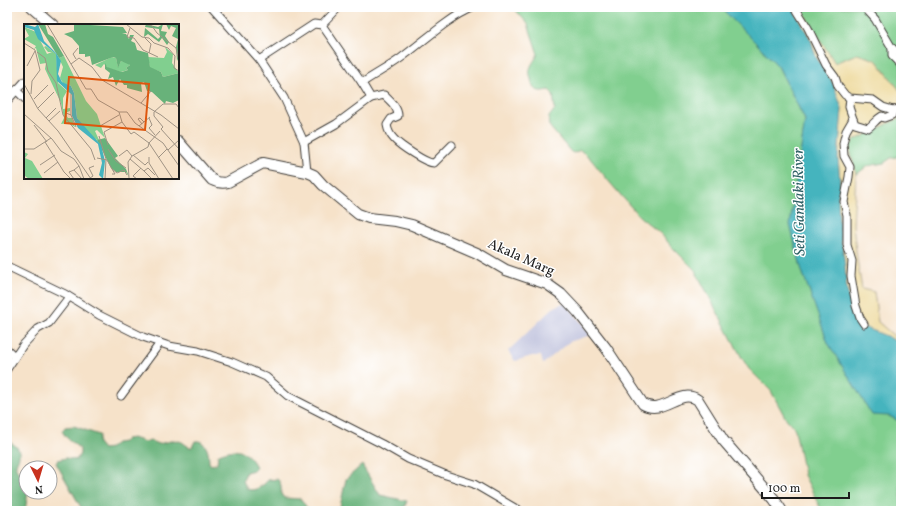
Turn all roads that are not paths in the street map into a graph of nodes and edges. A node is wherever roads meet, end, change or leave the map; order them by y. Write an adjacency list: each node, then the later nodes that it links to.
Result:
1 (32, 7): 7 (main road)
2 (212, 7): 11 (street)
3 (339, 7): 8 (street)
4 (474, 7): 14 (street)
5 (795, 7): 18 (street)
6 (864, 7): 9 (street)
7 (52, 24)
8 (322, 25): 11 (street); 14 (street)
9 (892, 48): 10 (street); 12 (street)
10 (901, 55)
11 (259, 60): 24 (street)
12 (901, 65)
13 (24, 82): 15 (street)
14 (362, 83): 17 (street)
15 (16, 90): 16 (street); 19 (street)
16 (24, 98)
17 (371, 98): 24 (street); 25 (street)
18 (850, 98): 21 (street); 22 (street)
19 (7, 101)
20 (901, 109): 21 (street)
21 (893, 110): 22 (street)
22 (853, 119): 29 (street)
23 (179, 142): 26 (main road, Akala Marg)
24 (304, 142): 26 (street)
25 (452, 145)
26 (307, 172): 36 (main road, Akala Marg)
27 (7, 266): 28 (street)
28 (69, 297): 30 (street); 32 (street)
29 (864, 324)
30 (160, 343): 34 (street); 35 (street)
31 (7, 349): 32 (street)
32 (15, 357): 33 (street)
33 (7, 369)
34 (121, 396)
35 (520, 511)
36 (782, 511)

